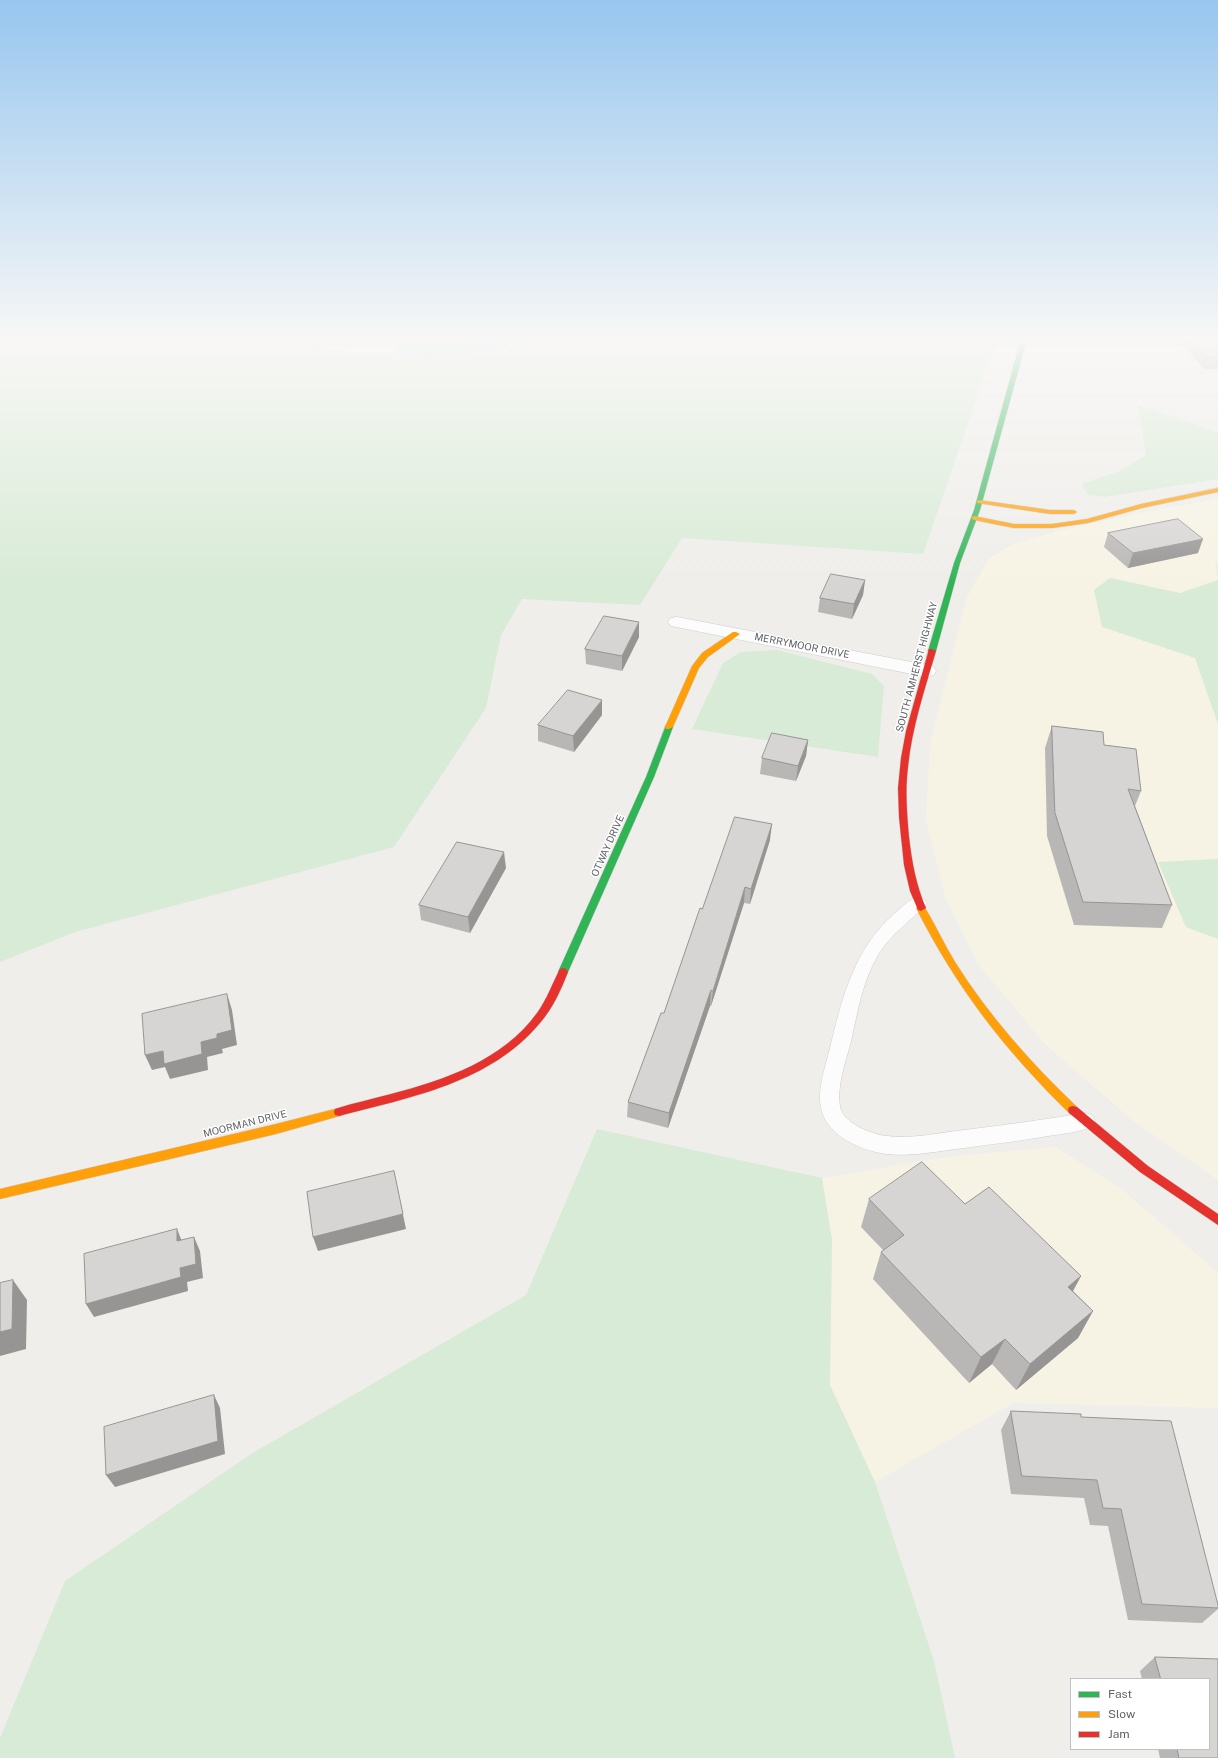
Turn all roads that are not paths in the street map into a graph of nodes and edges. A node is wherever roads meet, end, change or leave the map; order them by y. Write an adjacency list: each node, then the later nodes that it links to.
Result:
1 (1000, 421): 3 (main road, SOUTH AMHERST HIGHWAY)
2 (1218, 490): 4 (main road)
3 (979, 502): 6 (main road); 7 (main road, SOUTH AMHERST HIGHWAY)
4 (1141, 506): 5 (main road); 7 (main road)
5 (1095, 509)
6 (1082, 511)
7 (974, 518): 10 (main road, SOUTH AMHERST HIGHWAY)
8 (677, 622): 9 (street, MERRYMOOR DRIVE)
9 (736, 634): 10 (street, MERRYMOOR DRIVE); 12 (main road, OTWAY DRIVE)
10 (927, 671): 11 (main road, SOUTH AMHERST HIGHWAY)
11 (918, 903): 13 (main road, SOUTH AMHERST HIGHWAY); 13 (lane)
12 (490, 1062): 14 (main road, MOORMAN DRIVE)
13 (1085, 1121): 15 (main road, SOUTH AMHERST HIGHWAY)
14 (0, 1194)
15 (1218, 1220)

